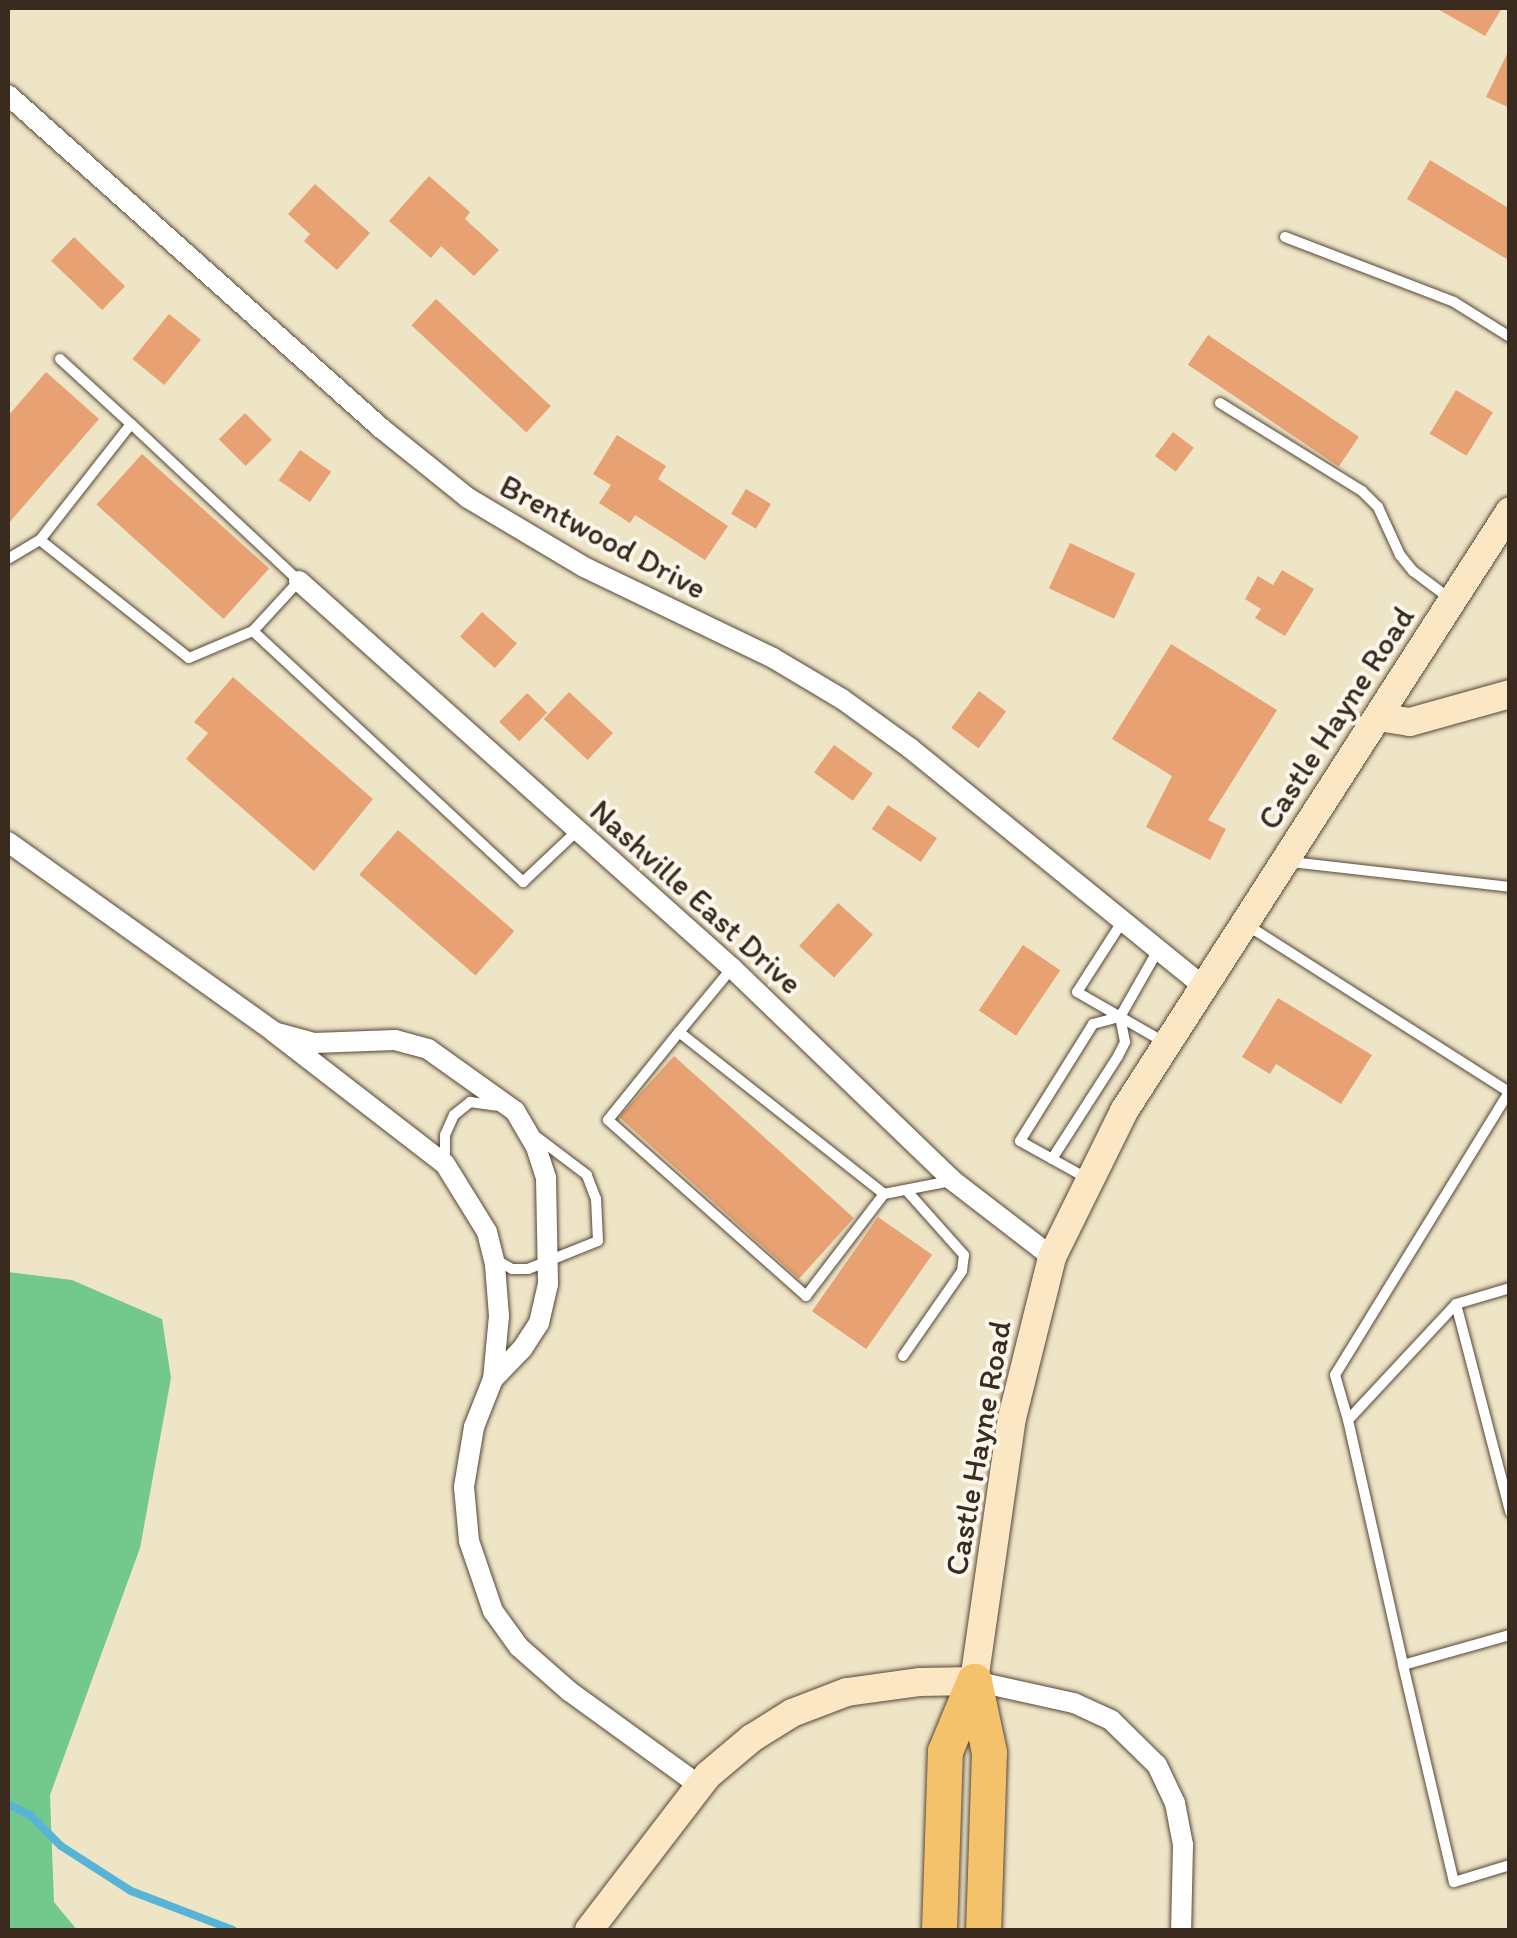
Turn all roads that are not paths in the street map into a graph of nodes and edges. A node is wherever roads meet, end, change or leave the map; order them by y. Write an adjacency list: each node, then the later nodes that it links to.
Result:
1 (8, 95): 19 (street, Brentwood Drive)
2 (1285, 237): 3 (lane)
3 (1510, 337)
4 (60, 358): 6 (lane)
5 (1220, 403): 11 (lane)
6 (131, 424): 8 (lane); 10 (lane)
7 (1510, 511): 11 (main road, Castle Hayne Road)
8 (40, 540): 9 (lane); 12 (lane)
9 (8, 559)
10 (299, 581): 12 (lane); 15 (street, Nashville East Drive)
11 (1454, 601): 14 (main road, Castle Hayne Road)
12 (254, 632): 15 (lane)
13 (1510, 694): 14 (main road)
14 (1378, 718): 17 (main road, Castle Hayne Road)
15 (578, 830): 22 (street, Nashville East Drive)
16 (8, 842): 25 (street)
17 (1285, 862): 18 (lane); 20 (main road, Castle Hayne Road)
18 (1510, 886)
19 (1122, 922): 21 (street, Brentwood Drive); 24 (lane)
20 (1245, 924): 23 (main road, Castle Hayne Road); 28 (lane)
21 (1158, 950): 23 (street, Brentwood Drive); 24 (lane)
22 (732, 968): 26 (lane); 32 (street, Nashville East Drive)
23 (1204, 988): 27 (main road, Castle Hayne Road)
24 (1120, 1017): 27 (lane); 30 (lane); 30 (lane)
25 (274, 1032): 29 (street); 31 (street)
26 (679, 1032): 35 (lane); 35 (lane)
27 (1167, 1043): 33 (main road, Castle Hayne Road)
28 (1509, 1092): 43 (lane)
29 (519, 1119): 31 (lane); 38 (street); 38 (lane)
30 (1052, 1159): 33 (lane)
31 (445, 1164): 36 (street)
32 (952, 1180): 34 (lane); 37 (street, Nashville East Drive)
33 (1091, 1180): 37 (main road, Castle Hayne Road)
34 (906, 1190): 35 (lane); 41 (lane)
35 (884, 1194)
36 (492, 1257): 38 (lane); 42 (street)
37 (1052, 1257): 47 (main road, Castle Hayne Road)
38 (549, 1262): 42 (street)
39 (1510, 1288): 40 (lane)
40 (1456, 1304): 43 (lane); 44 (lane)
41 (903, 1356)
42 (493, 1379): 48 (street)
43 (1348, 1420): 46 (lane)
44 (1510, 1512)
45 (1510, 1635): 46 (lane)
46 (1403, 1664): 49 (lane)
47 (974, 1681): 48 (main road); 51 (highway); 52 (highway); 53 (street)
48 (699, 1785): 50 (main road)
49 (1510, 1865)
50 (589, 1930)
51 (938, 1930)
52 (983, 1930)
53 (1182, 1930)

